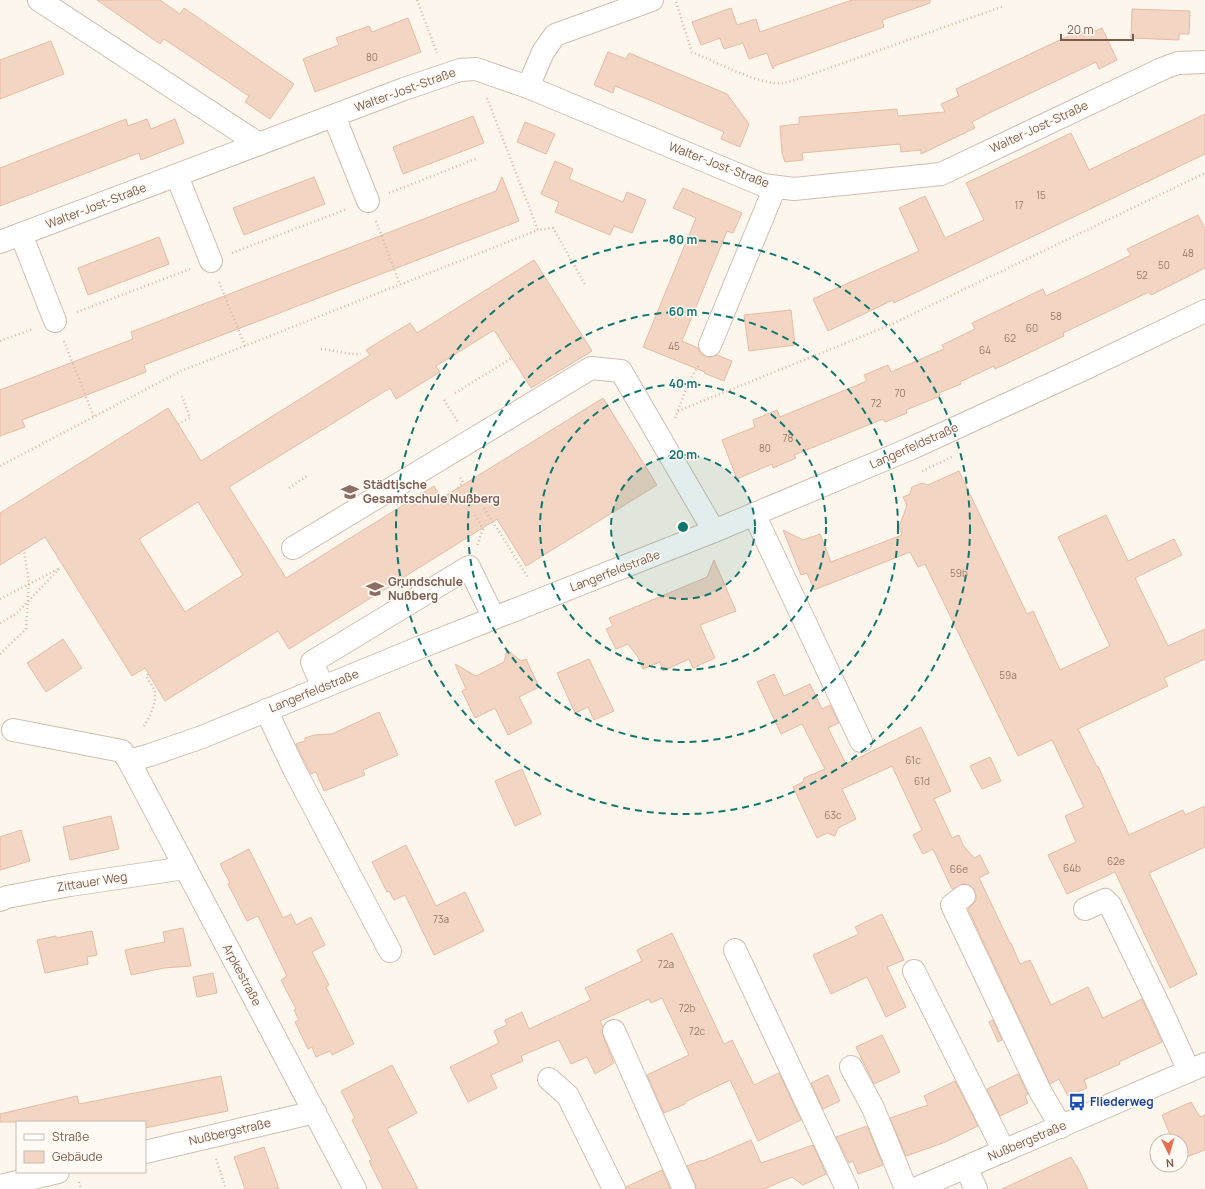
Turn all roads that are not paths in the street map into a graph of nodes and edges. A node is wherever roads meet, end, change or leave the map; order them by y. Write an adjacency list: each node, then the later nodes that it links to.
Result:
1 (39, 0): 6 (street)
2 (652, 0): 4 (street)
3 (1205, 62): 8 (street, Walter-Jost-Straße)
4 (528, 87): 5 (street, Walter-Jost-Straße); 8 (street, Walter-Jost-Straße)
5 (334, 116): 6 (street, Walter-Jost-Straße); 9 (street)
6 (259, 144): 7 (street, Walter-Jost-Straße)
7 (177, 176): 10 (street, Walter-Jost-Straße); 12 (street)
8 (775, 187): 15 (street)
9 (368, 201)
10 (21, 234): 11 (street, Walter-Jost-Straße); 14 (street)
11 (0, 242)
12 (211, 261)
13 (1205, 311): 16 (street, Langerfeldstraße)
14 (55, 321)
15 (710, 345)
16 (754, 514): 17 (street, Langerfeldstraße); 23 (street)
17 (714, 531): 18 (street); 19 (street, Langerfeldstraße)
18 (293, 548)
19 (494, 618): 20 (street, Langerfeldstraße); 20 (street)
20 (323, 687): 21 (street, Langerfeldstraße)
21 (266, 710): 24 (street, Langerfeldstraße); 30 (street)
22 (13, 730): 24 (street)
23 (861, 741)
24 (130, 761): 25 (street, Arpkestraße)
25 (185, 868): 27 (street, Zittauer Weg); 36 (street, Arpkestraße)
26 (964, 896): 37 (street)
27 (0, 900)
28 (1085, 908): 34 (street)
29 (735, 950): 46 (street)
30 (390, 951)
31 (914, 971): 38 (street)
32 (614, 1031): 45 (street)
33 (850, 1067): 47 (street)
34 (1197, 1067): 37 (street, Nußbergstraße)
35 (549, 1079): 44 (street)
36 (315, 1112): 39 (street, Nußbergstraße); 43 (street, Arpkestraße)
37 (1061, 1127): 38 (street, Nußbergstraße)
38 (1004, 1151): 40 (street, Nußbergstraße)
39 (146, 1152)
40 (966, 1168): 48 (street, Nußbergstraße); 49 (street)
41 (54, 1173): 42 (street)
42 (0, 1186)
43 (355, 1189)
44 (614, 1189)
45 (684, 1189)
46 (847, 1189)
47 (906, 1189)
48 (915, 1189)
49 (976, 1189)

